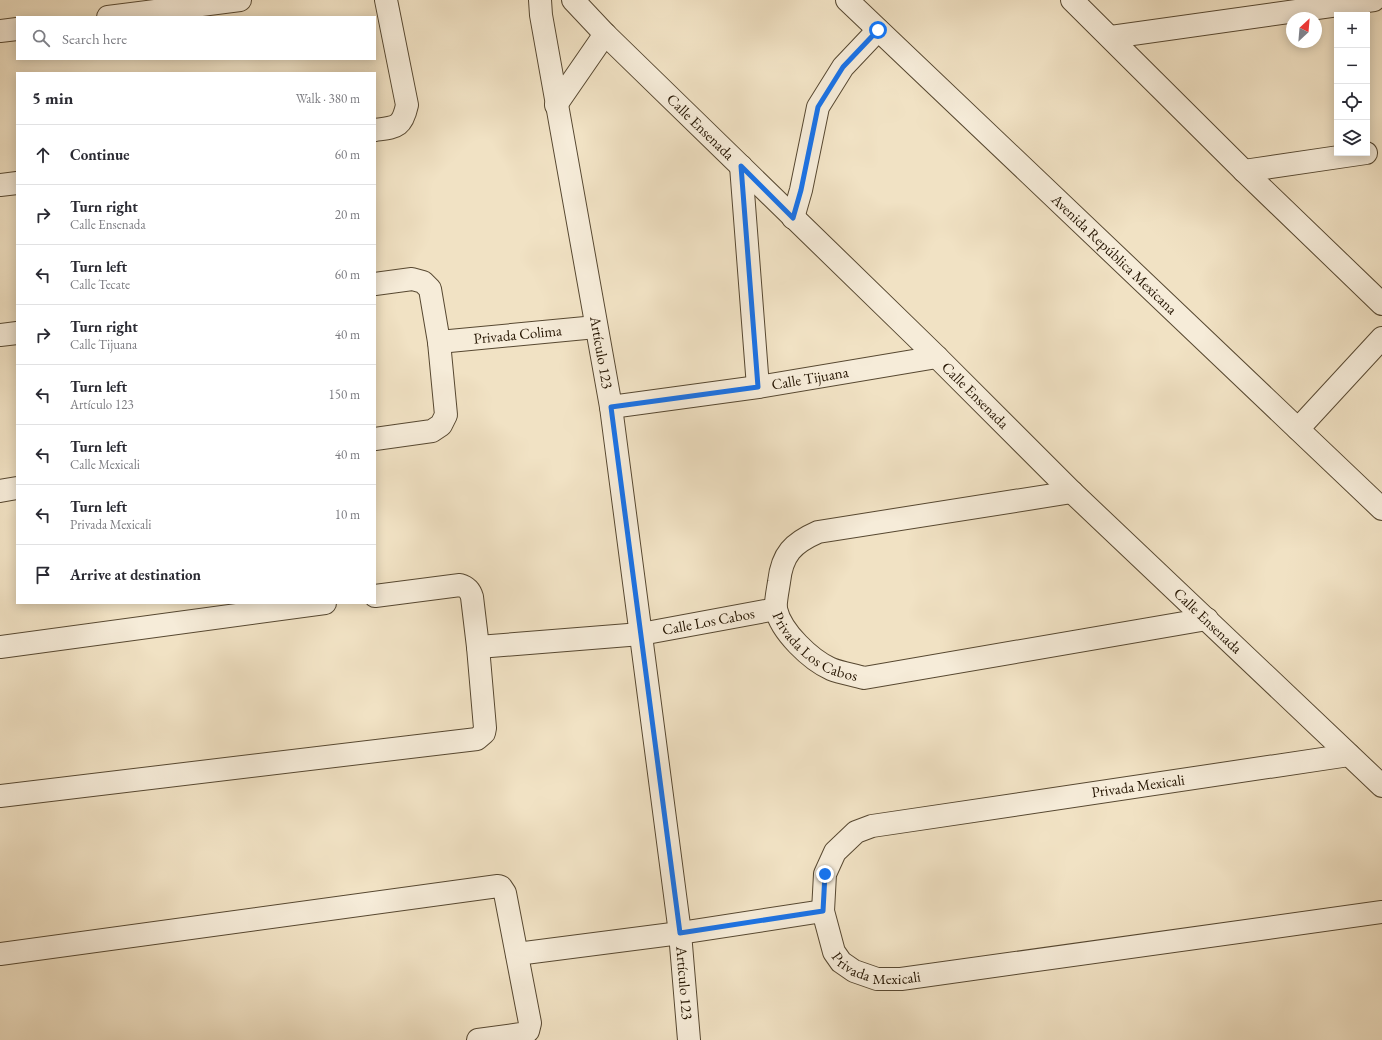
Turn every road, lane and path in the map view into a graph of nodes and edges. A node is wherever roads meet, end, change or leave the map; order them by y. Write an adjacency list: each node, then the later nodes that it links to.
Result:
1 (240, 0): 8 (street)
2 (386, 0): 15 (street)
3 (540, 0): 14 (street, Artículo 123)
4 (573, 0): 12 (street, Calle Ensenada)
5 (847, 0): 10 (street, Avenida República Mexicana)
6 (1072, 0): 13 (street)
7 (1374, 0): 13 (street)
8 (116, 16)
9 (16, 29): 11 (street)
10 (878, 30): 23 (street); 34 (street, Avenida República Mexicana)
11 (0, 31)
12 (605, 34): 14 (street); 19 (street, Calle Ensenada)
13 (1111, 37): 20 (street)
14 (556, 105): 26 (street, Artículo 123)
15 (376, 130)
16 (1382, 151): 17 (street)
17 (1370, 152)
18 (1346, 156): 20 (street)
19 (741, 166): 23 (street, Calle Ensenada); 32 (street)
20 (1244, 171): 25 (street)
21 (16, 183): 22 (street)
22 (0, 185)
23 (793, 218): 31 (street, Calle Ensenada)
24 (376, 284): 30 (street)
25 (1382, 304)
26 (596, 327): 30 (street, Privada Colima); 33 (street, Artículo 123)
27 (16, 333): 28 (street)
28 (0, 335)
29 (1382, 338): 34 (street)
30 (439, 342): 35 (street)
31 (937, 357): 32 (street, Calle Tijuana); 38 (street, Calle Ensenada)
32 (758, 387): 33 (street, Calle Tijuana)
33 (611, 407): 44 (street, Artículo 123)
34 (1298, 429): 39 (street, Avenida República Mexicana)
35 (376, 439)
36 (16, 488): 37 (street)
37 (0, 491)
38 (1072, 492): 42 (street, Privada Los Cabos); 43 (street, Calle Ensenada)
39 (1382, 509)
40 (376, 596): 46 (street)
41 (318, 604): 45 (street)
42 (776, 609): 43 (street, Privada Los Cabos); 44 (street, Calle Los Cabos)
43 (1207, 619): 47 (street, Calle Ensenada)
44 (641, 634): 46 (street, Calle Los Cabos); 52 (street, Artículo 123)
45 (0, 647)
46 (478, 647): 49 (street)
47 (1349, 755): 48 (street, Calle Ensenada); 50 (street, Privada Mexicali)
48 (1382, 786)
49 (0, 796)
50 (823, 911): 51 (street, Privada Mexicali); 52 (street)
51 (1382, 912)
52 (680, 933): 54 (street); 56 (street, Artículo 123)
53 (0, 954): 54 (street)
54 (517, 954): 55 (street)
55 (478, 1040)
56 (689, 1040)

